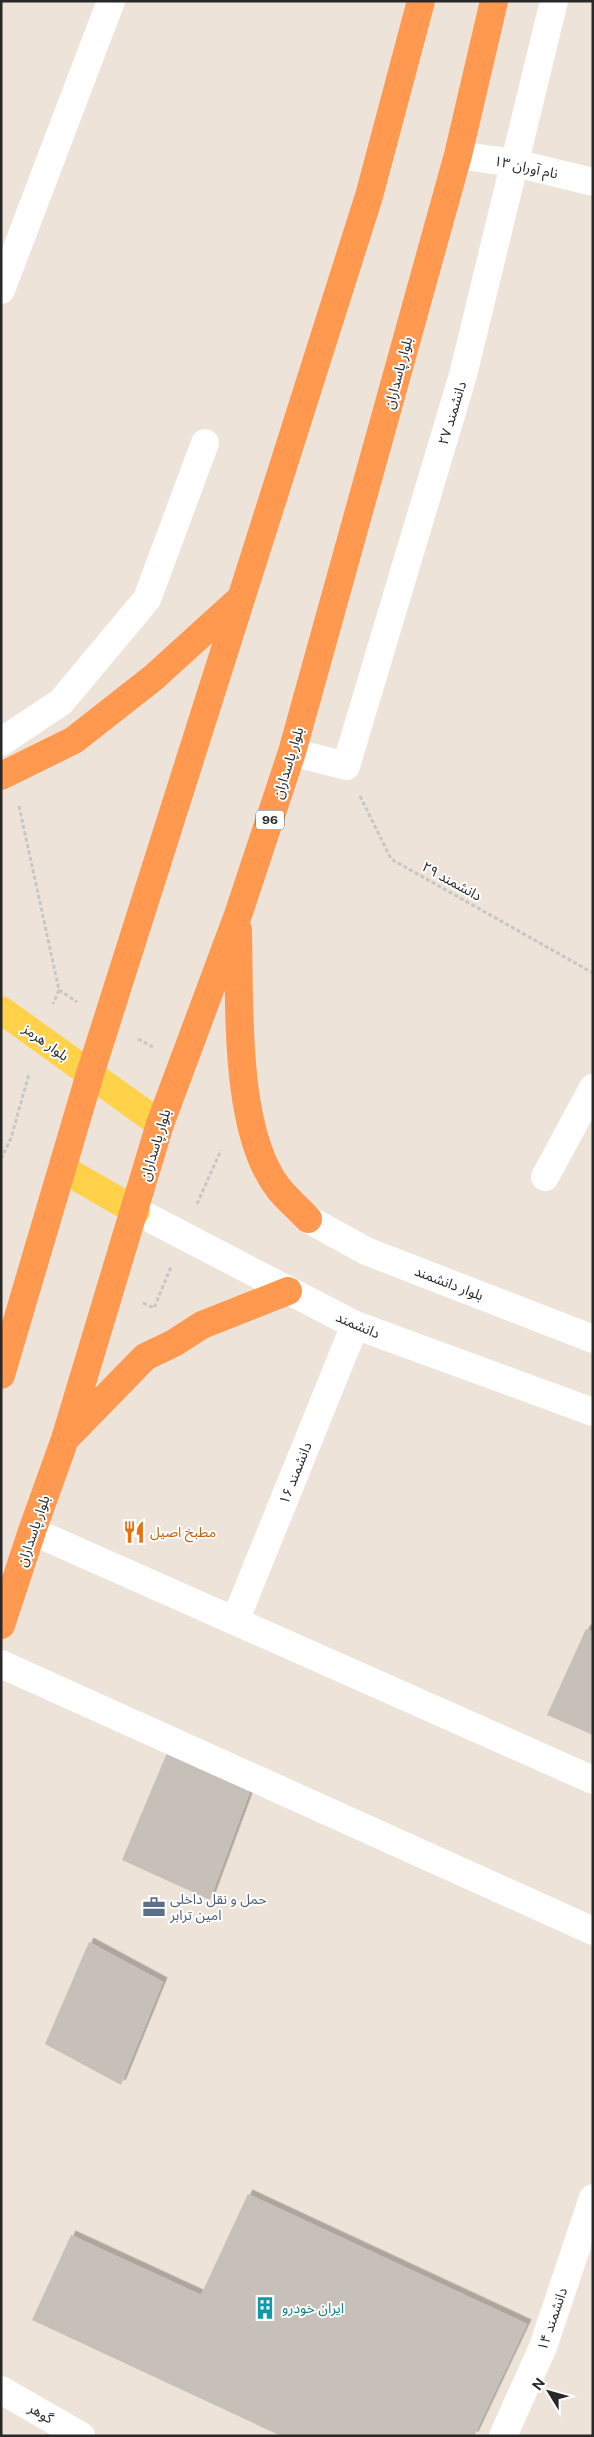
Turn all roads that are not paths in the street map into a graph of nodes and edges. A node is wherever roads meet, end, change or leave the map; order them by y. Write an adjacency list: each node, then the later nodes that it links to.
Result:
1 (112, 1): 8 (street)
2 (421, 1): 10 (highway)
3 (494, 1): 5 (highway, بلوار پاسداران / 96)
4 (554, 1): 6 (street, دانشمند ۲۷)
5 (458, 155): 6 (street, نام آوران ۱۳); 12 (highway, بلوار پاسداران / 96)
6 (514, 163): 7 (street, نام آوران ۱۳); 12 (street, دانشمند ۲۷)
7 (593, 182)
8 (1, 290)
9 (205, 443): 11 (street)
10 (242, 598): 13 (highway); 16 (highway)
11 (1, 742)
12 (292, 752): 14 (highway, بلوار پاسداران / 96)
13 (6, 774)
14 (238, 915): 18 (highway, بلوار پاسداران / 96); 22 (highway)
15 (1, 1010): 16 (main road, بلوار هرمز)
16 (90, 1074): 18 (main road, بلوار هرمز); 19 (highway)
17 (593, 1088): 20 (street)
18 (160, 1124): 21 (highway, بلوار پاسداران / 96)
19 (63, 1169): 21 (main road); 26 (highway)
20 (545, 1177)
21 (136, 1211): 23 (street, دانشمند); 28 (highway, بلوار پاسداران / 96)
22 (308, 1219): 25 (street, بلوار دانشمند)
23 (288, 1291): 24 (street, دانشمند); 28 (highway)
24 (354, 1325): 27 (street, دانشمند); 30 (street, دانشمند ۱۶)
25 (593, 1339)
26 (1, 1375)
27 (593, 1412)
28 (65, 1439): 29 (highway, بلوار پاسداران / 96)
29 (32, 1530): 30 (street); 31 (highway, بلوار پاسداران / 96)
30 (235, 1621): 33 (street)
31 (1, 1624)
32 (1, 1664): 34 (street)
33 (593, 1780)
34 (593, 1931)
35 (593, 2198): 38 (street, دانشمند ۱۴)
36 (1, 2390): 37 (street, گوهر)
37 (81, 2436)
38 (503, 2436)

